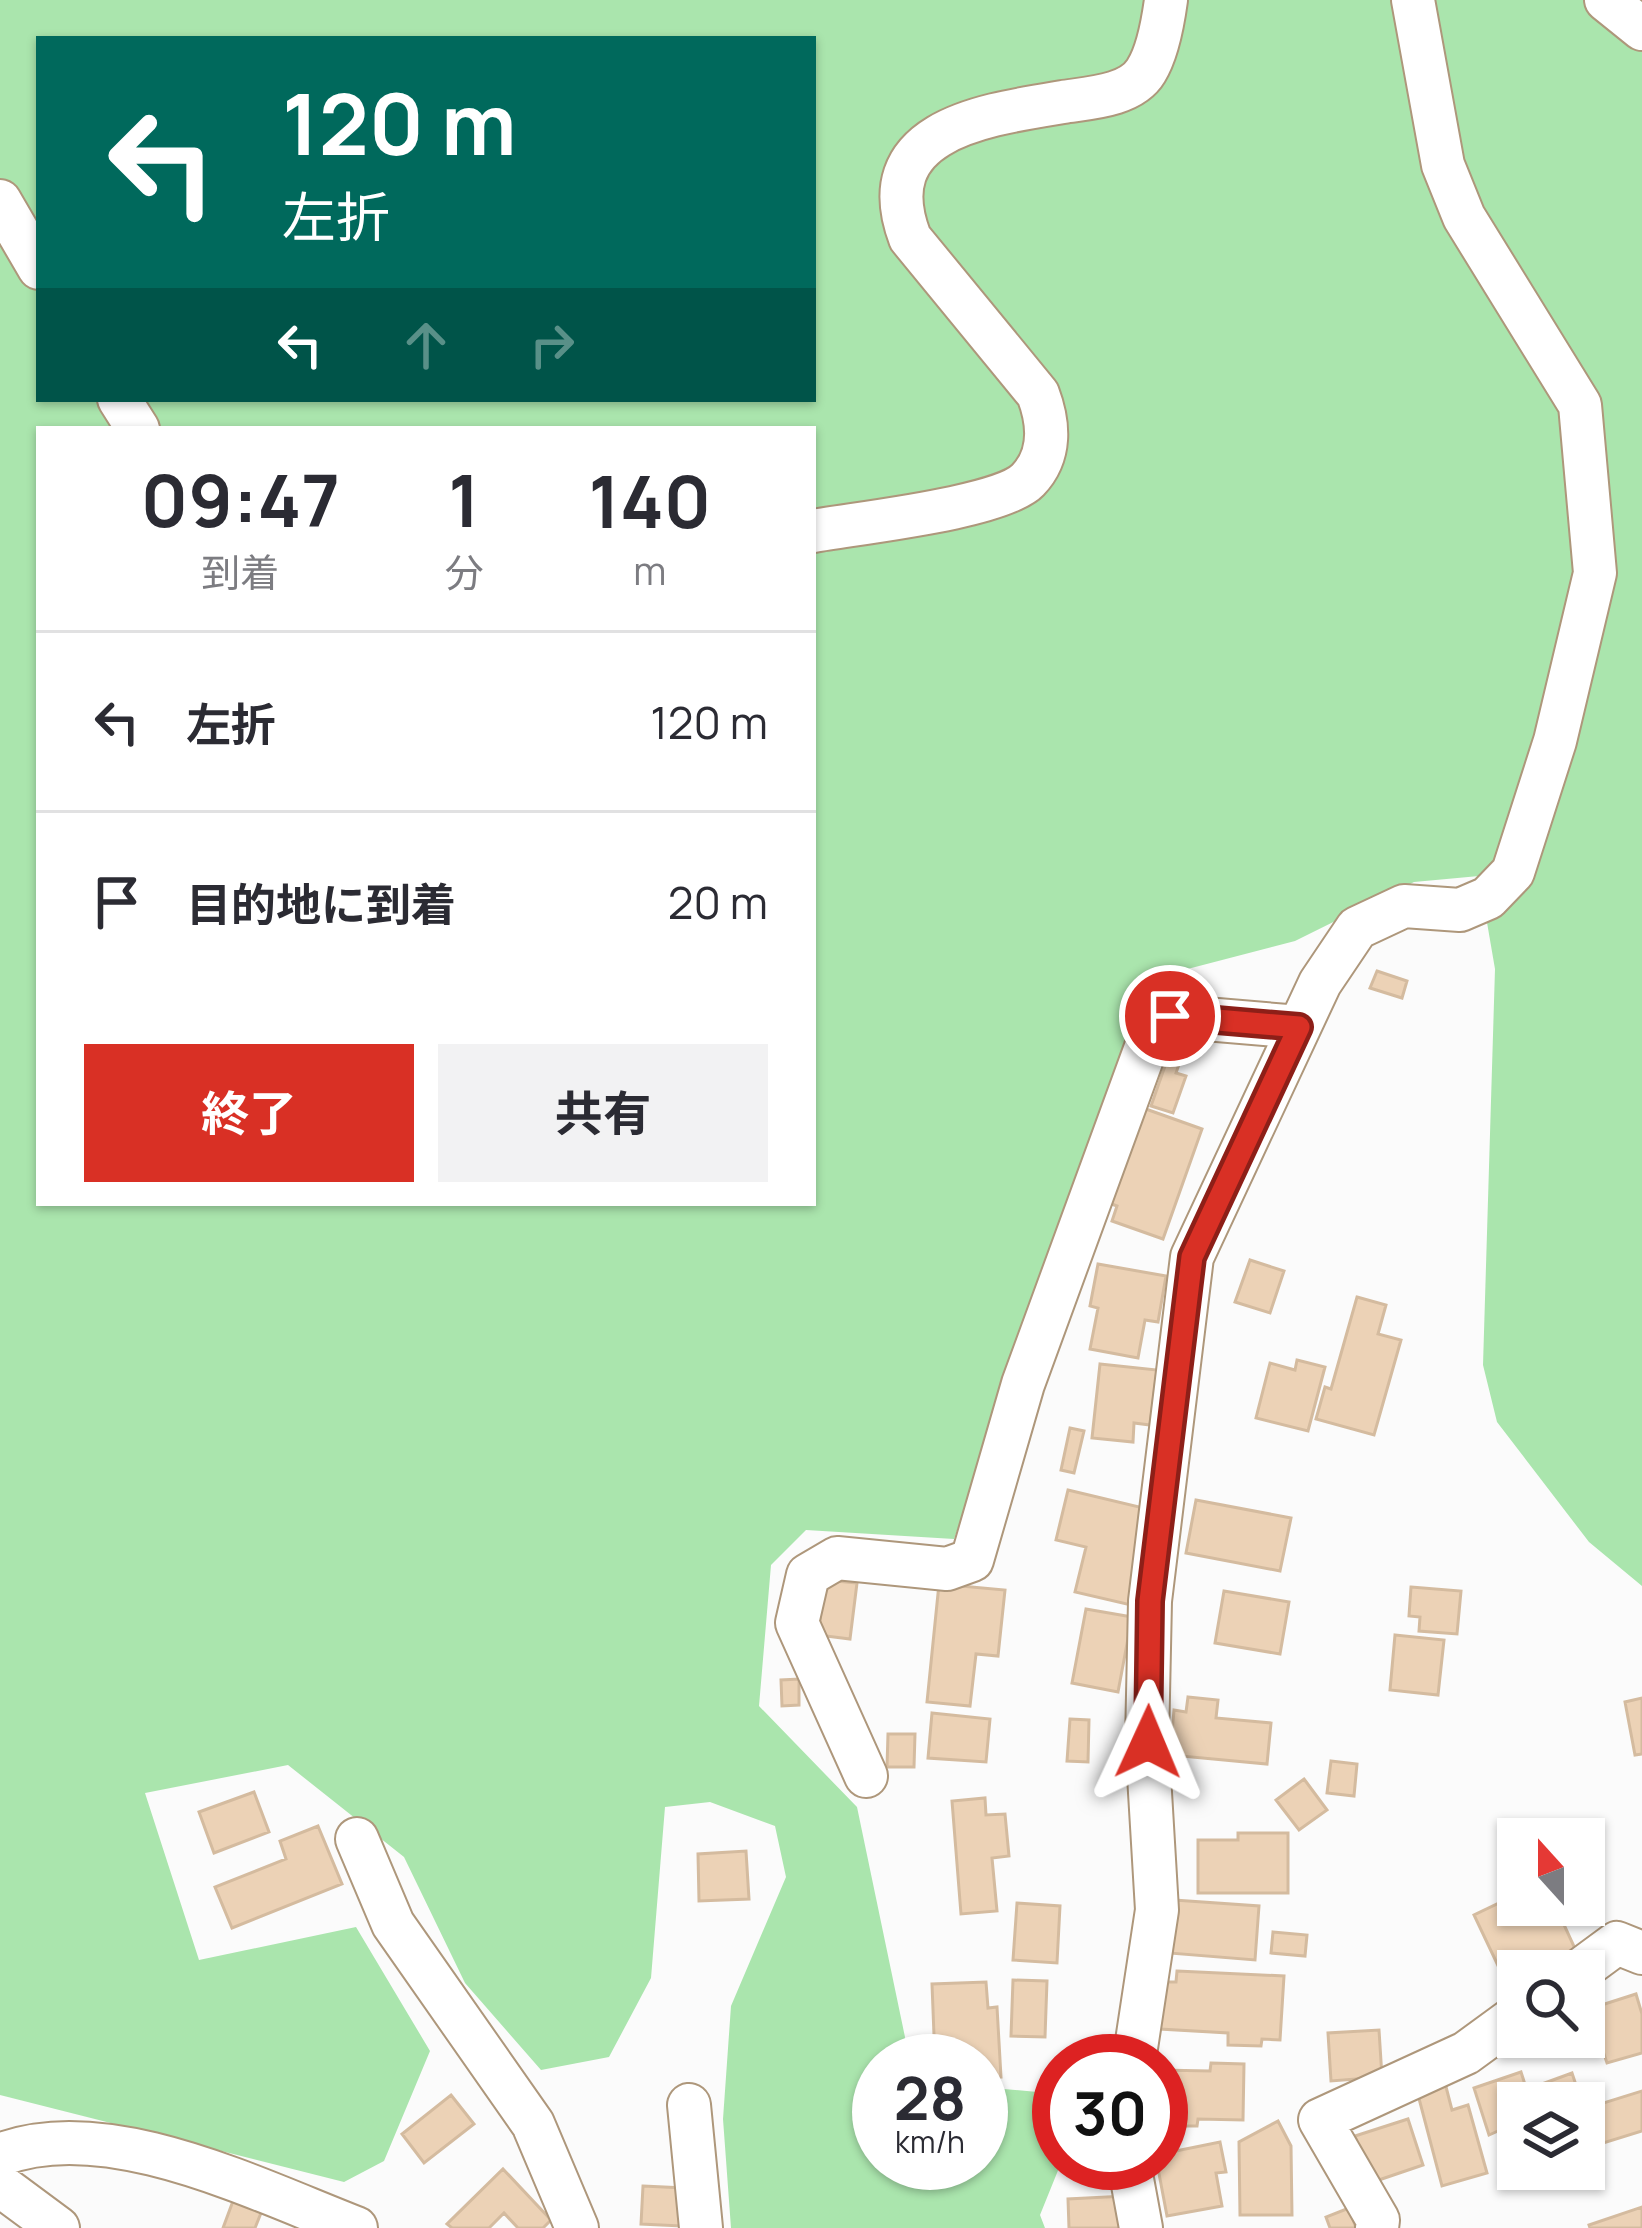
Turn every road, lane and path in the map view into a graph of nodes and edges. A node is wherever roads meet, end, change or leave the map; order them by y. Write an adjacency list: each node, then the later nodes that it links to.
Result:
1 (1166, 0): 7 (street)
2 (1413, 0): 8 (street)
3 (1606, 0): 4 (street)
4 (1642, 29)
5 (0, 201): 6 (street)
6 (36, 263)
7 (816, 530)
8 (1299, 1027): 9 (street); 14 (street)
9 (866, 1776)
10 (357, 1839): 21 (street)
11 (1605, 1952): 12 (street)
12 (1642, 1953)
13 (1497, 2030): 24 (street)
14 (1138, 2034)
15 (689, 2105): 22 (street)
16 (0, 2155): 20 (street)
17 (0, 2185): 19 (street)
18 (1134, 2190): 23 (street)
19 (58, 2228)
20 (356, 2228)
21 (577, 2228)
22 (701, 2228)
23 (1142, 2228)
24 (1377, 2228)

